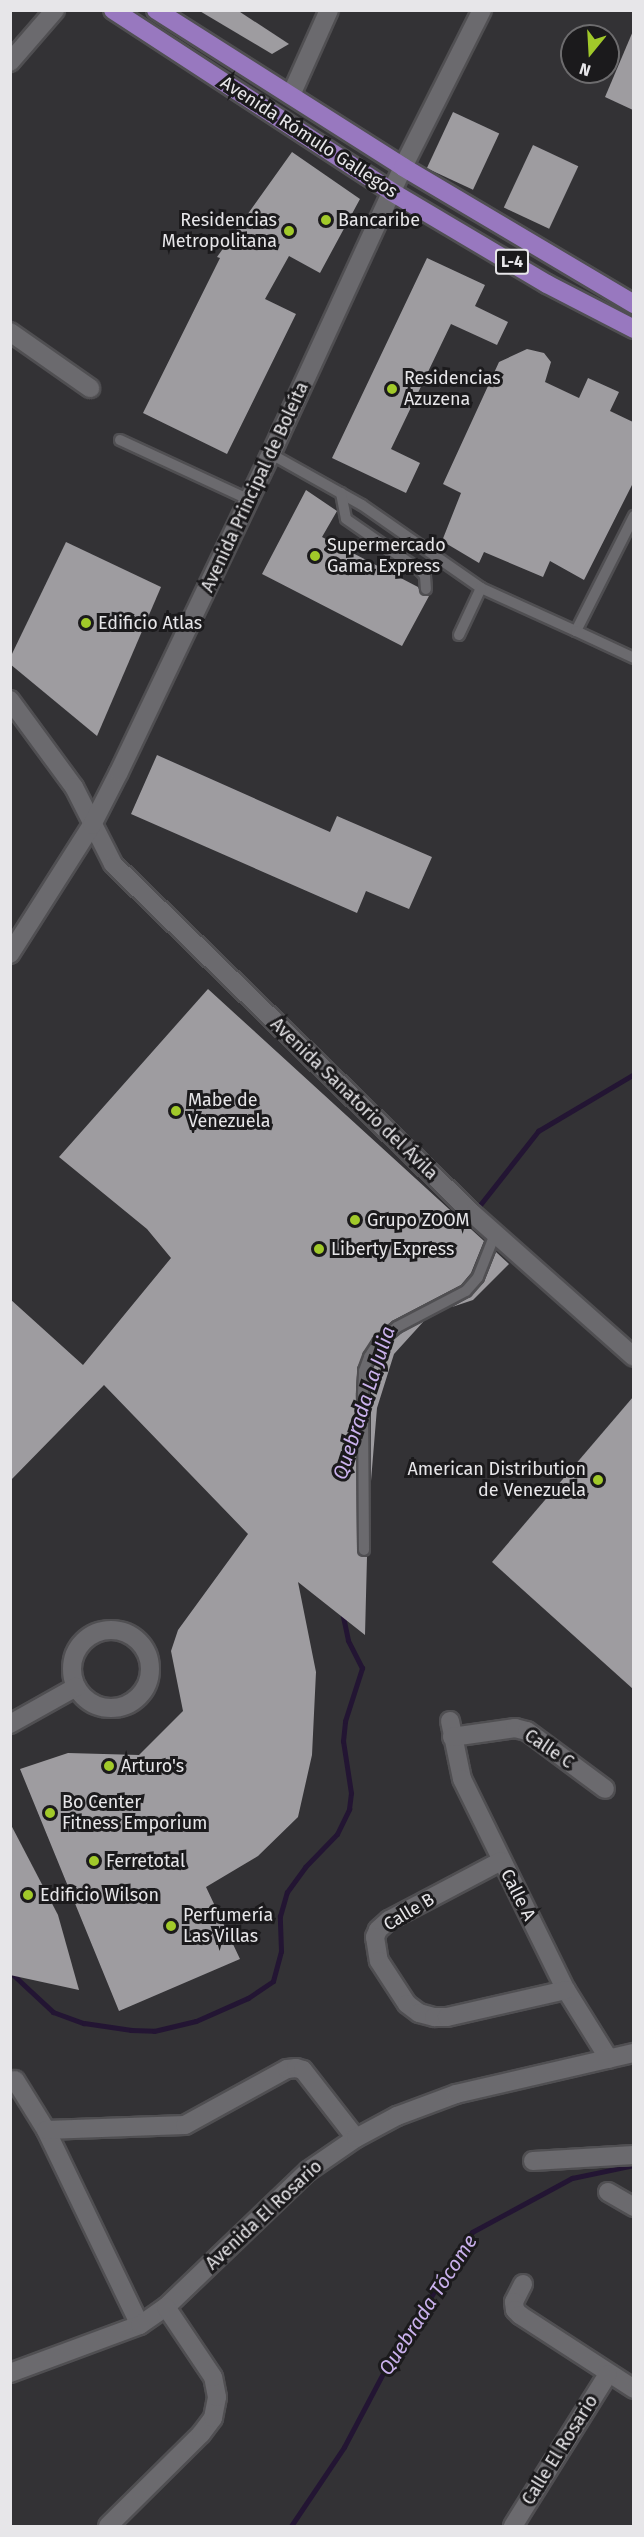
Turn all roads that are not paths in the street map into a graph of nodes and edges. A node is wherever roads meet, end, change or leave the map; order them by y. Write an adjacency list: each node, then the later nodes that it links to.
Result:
1 (55, 10): 6 (street)
2 (113, 10): 9 (main road, Avenida Rómulo Gallegos / L-4)
3 (156, 10): 7 (main road, Avenida Rómulo Gallegos / L-4)
4 (330, 10): 7 (street)
5 (483, 10): 8 (street, Avenida Principal de Boleíta)
6 (10, 62)
7 (291, 95): 8 (main road, Avenida Rómulo Gallegos / L-4)
8 (403, 167): 9 (street, Avenida Principal de Boleíta); 10 (main road, Avenida Rómulo Gallegos / L-4)
9 (392, 192): 11 (main road, Avenida Rómulo Gallegos / L-4); 15 (street, Avenida Principal de Boleíta)
10 (633, 304)
11 (633, 329)
12 (10, 332): 13 (street)
13 (90, 388)
14 (120, 440): 17 (lane)
15 (272, 454): 16 (lane); 17 (street, Avenida Principal de Boleíta)
16 (341, 493): 19 (lane); 20 (lane)
17 (250, 500): 25 (street, Avenida Principal de Boleíta)
18 (633, 516): 21 (lane)
19 (481, 588): 21 (lane); 22 (lane)
20 (426, 589)
21 (576, 631): 23 (lane)
22 (459, 635)
23 (633, 658)
24 (10, 700): 25 (street, Avenida Sanatorio del Ávila)
25 (92, 825): 26 (street, Avenida Principal de Boleíta); 27 (street, Avenida Sanatorio del Ávila)
26 (10, 954)
27 (495, 1234): 28 (street, Avenida Sanatorio del Ávila); 29 (lane)
28 (633, 1357)
29 (364, 1550)
30 (76, 1686): 30 (street); 31 (street)
31 (10, 1724)
32 (451, 1729): 33 (street, Calle C); 34 (street, Calle A)
33 (604, 1789)
34 (501, 1862): 35 (street, Calle A); 35 (street, Calle B)
35 (566, 1990): 37 (street, Calle A)
36 (633, 2053): 37 (street, Avenida El Rosario)
37 (609, 2058): 40 (street, Avenida El Rosario)
38 (15, 2080): 39 (street)
39 (46, 2130): 40 (street); 47 (street)
40 (357, 2138): 46 (street, Avenida El Rosario)
41 (633, 2155): 42 (street)
42 (533, 2161)
43 (608, 2192): 44 (street)
44 (633, 2207)
45 (523, 2283): 49 (street)
46 (166, 2307): 47 (street, Avenida El Rosario); 51 (street)
47 (140, 2325): 48 (street, Avenida El Rosario)
48 (10, 2373)
49 (608, 2374): 50 (street); 52 (street, Calle El Rosario)
50 (633, 2389)
51 (108, 2526)
52 (513, 2526)

